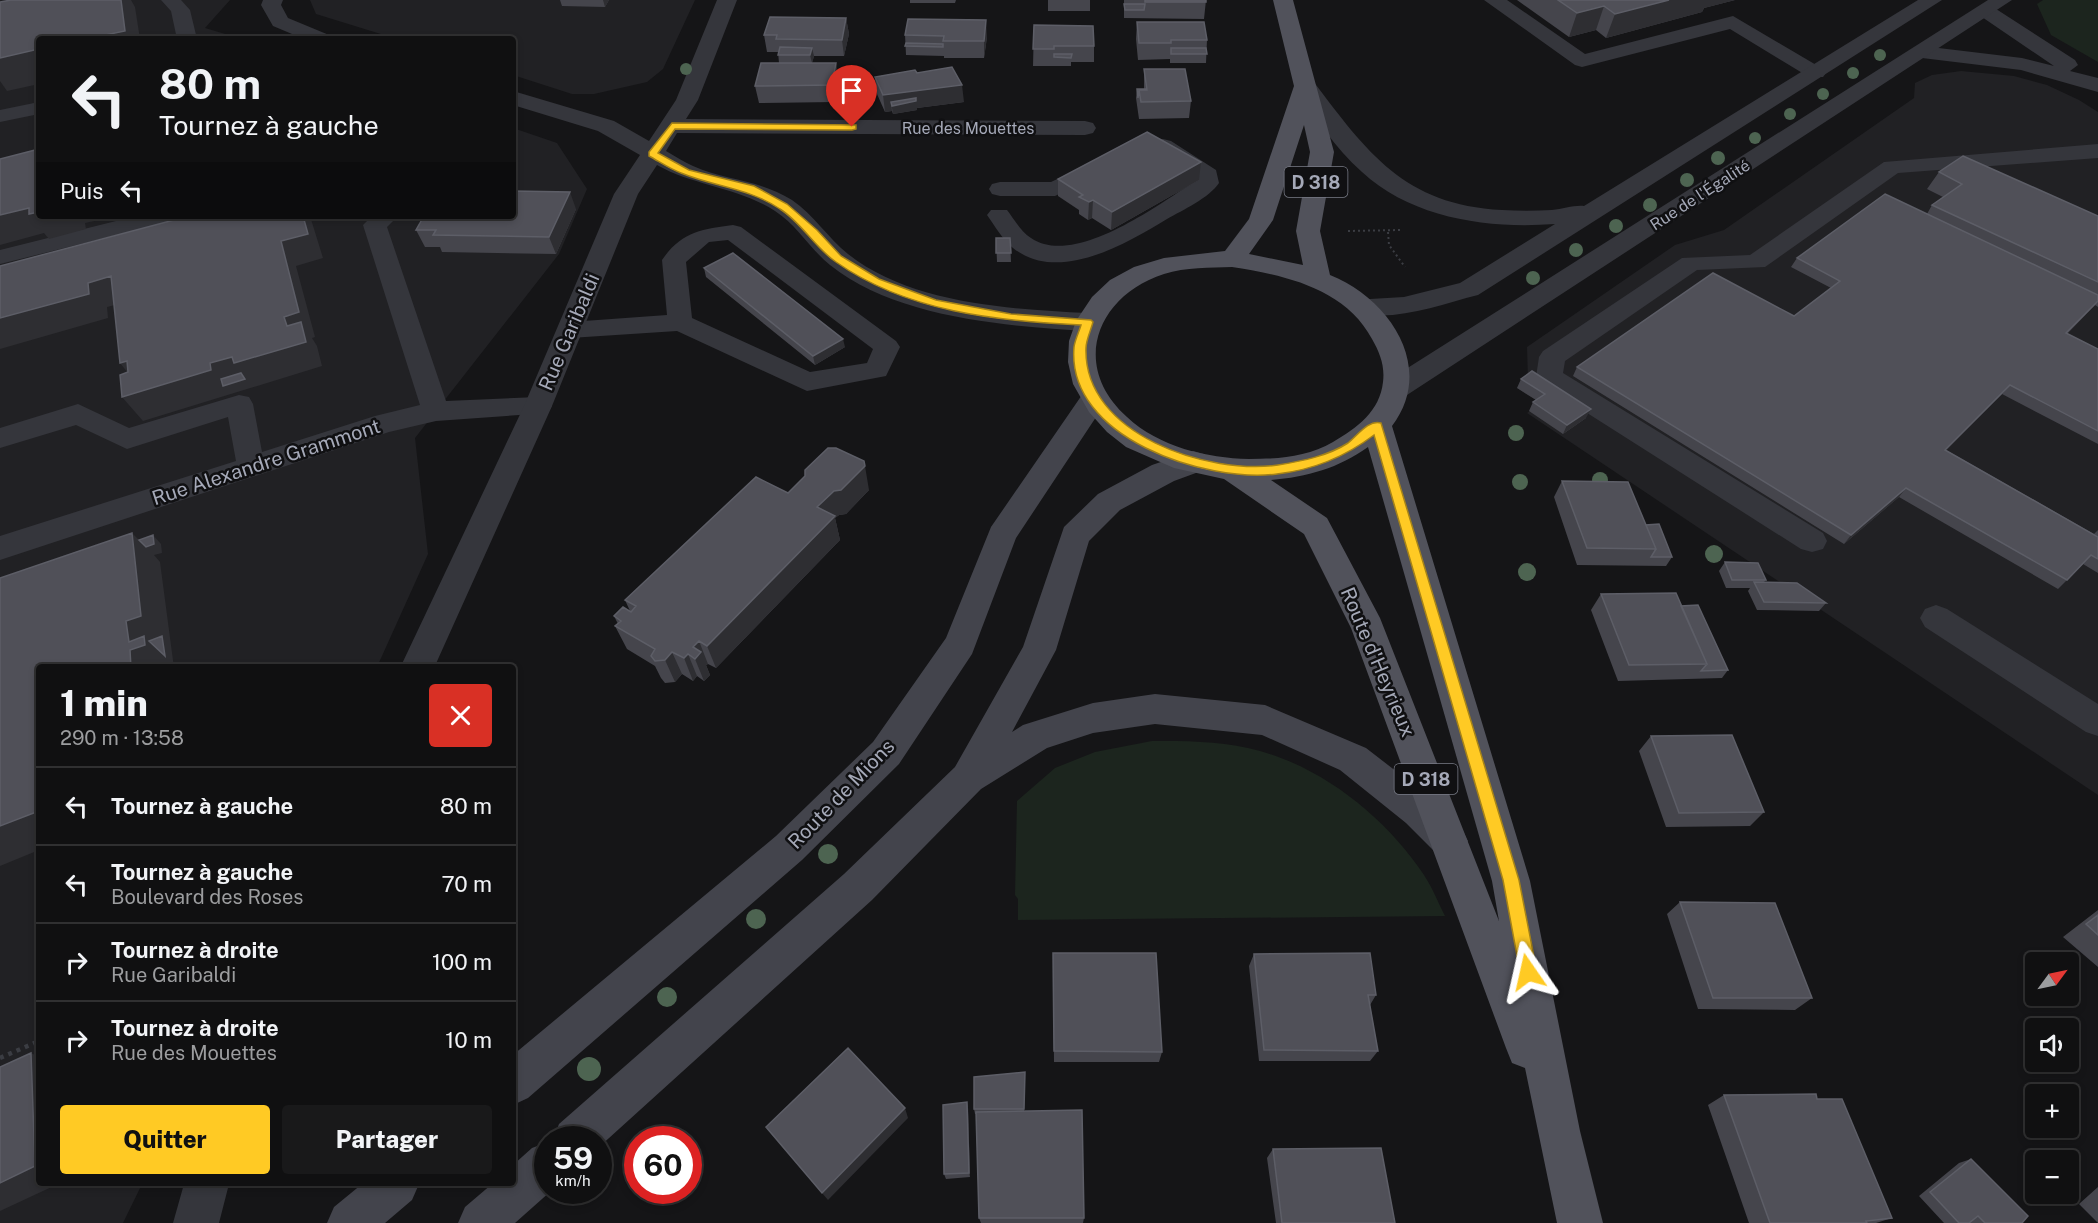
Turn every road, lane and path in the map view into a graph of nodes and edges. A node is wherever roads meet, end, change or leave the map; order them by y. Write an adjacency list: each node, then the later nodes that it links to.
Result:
1 (171, 0): 8 (lane)
2 (273, 0): 9 (street)
3 (727, 0): 17 (street, Rue Garibaldi)
4 (1283, 0): 13 (main road, D 318)
5 (1494, 0): 11 (lane)
6 (1932, 0): 11 (street)
7 (1994, 5): 10 (street, Rue de l'Égalité); 12 (street)
8 (186, 36)
9 (315, 36)
10 (1922, 52): 12 (street); 37 (street, Rue de l'Égalité)
11 (1815, 73): 23 (street)
12 (2098, 83)
13 (1305, 86): 22 (street); 27 (main road, D 318); 30 (main road, D 318)
14 (516, 99): 20 (street)
15 (36, 109): 16 (lane)
16 (0, 117)
17 (672, 126): 18 (street, Rue des Mouettes); 20 (street, Rue Garibaldi)
18 (1084, 128)
19 (2098, 152): 46 (lane)
20 (652, 154): 35 (street); 36 (street, Rue Garibaldi)
21 (1000, 189): 24 (lane)
22 (1444, 207): 23 (street); 28 (path)
23 (1595, 211): 33 (street)
24 (999, 215)
25 (382, 219): 40 (lane)
26 (131, 220): 29 (lane)
27 (1308, 231): 28 (path); 32 (main road, D 318)
28 (1389, 232): 31 (path)
29 (0, 257)
30 (1232, 258): 32 (main road); 35 (main road)
31 (1408, 270)
32 (1318, 278): 33 (main road)
33 (1362, 306): 37 (main road)
34 (680, 322): 34 (lane); 36 (lane)
35 (1088, 322): 38 (main road)
36 (570, 330): 39 (street, Rue Garibaldi)
37 (1397, 388): 41 (main road)
38 (1094, 399): 43 (main road); 55 (main road, Route de Mions)
39 (538, 406): 40 (lane, Rue Alexandre Grammont); 49 (street, Rue Garibaldi)
40 (436, 411): 44 (lane, Rue Alexandre Grammont)
41 (1377, 426): 45 (main road); 57 (main road, Route d'Heyrieux / D 318)
42 (0, 438): 44 (lane)
43 (1193, 462): 45 (main road); 51 (main road)
44 (251, 466): 47 (lane, Rue Alexandre Grammont)
45 (1233, 470): 52 (main road, Route d'Heyrieux / D 318)
46 (1812, 541)
47 (0, 548)
48 (1936, 618): 50 (lane)
49 (419, 664)
50 (2098, 722)
51 (968, 778): 52 (main road); 56 (main road)
52 (1449, 841): 57 (main road, Route d'Heyrieux / D 318)
53 (36, 1042): 54 (path)
54 (0, 1058)
55 (516, 1080)
56 (590, 1126)
57 (1558, 1131): 64 (main road, Route d'Heyrieux / D 318)
58 (534, 1177): 63 (main road)
59 (206, 1186): 61 (street)
60 (394, 1186): 62 (main road)
61 (196, 1223)
62 (350, 1223)
63 (482, 1223)
64 (1580, 1223)

